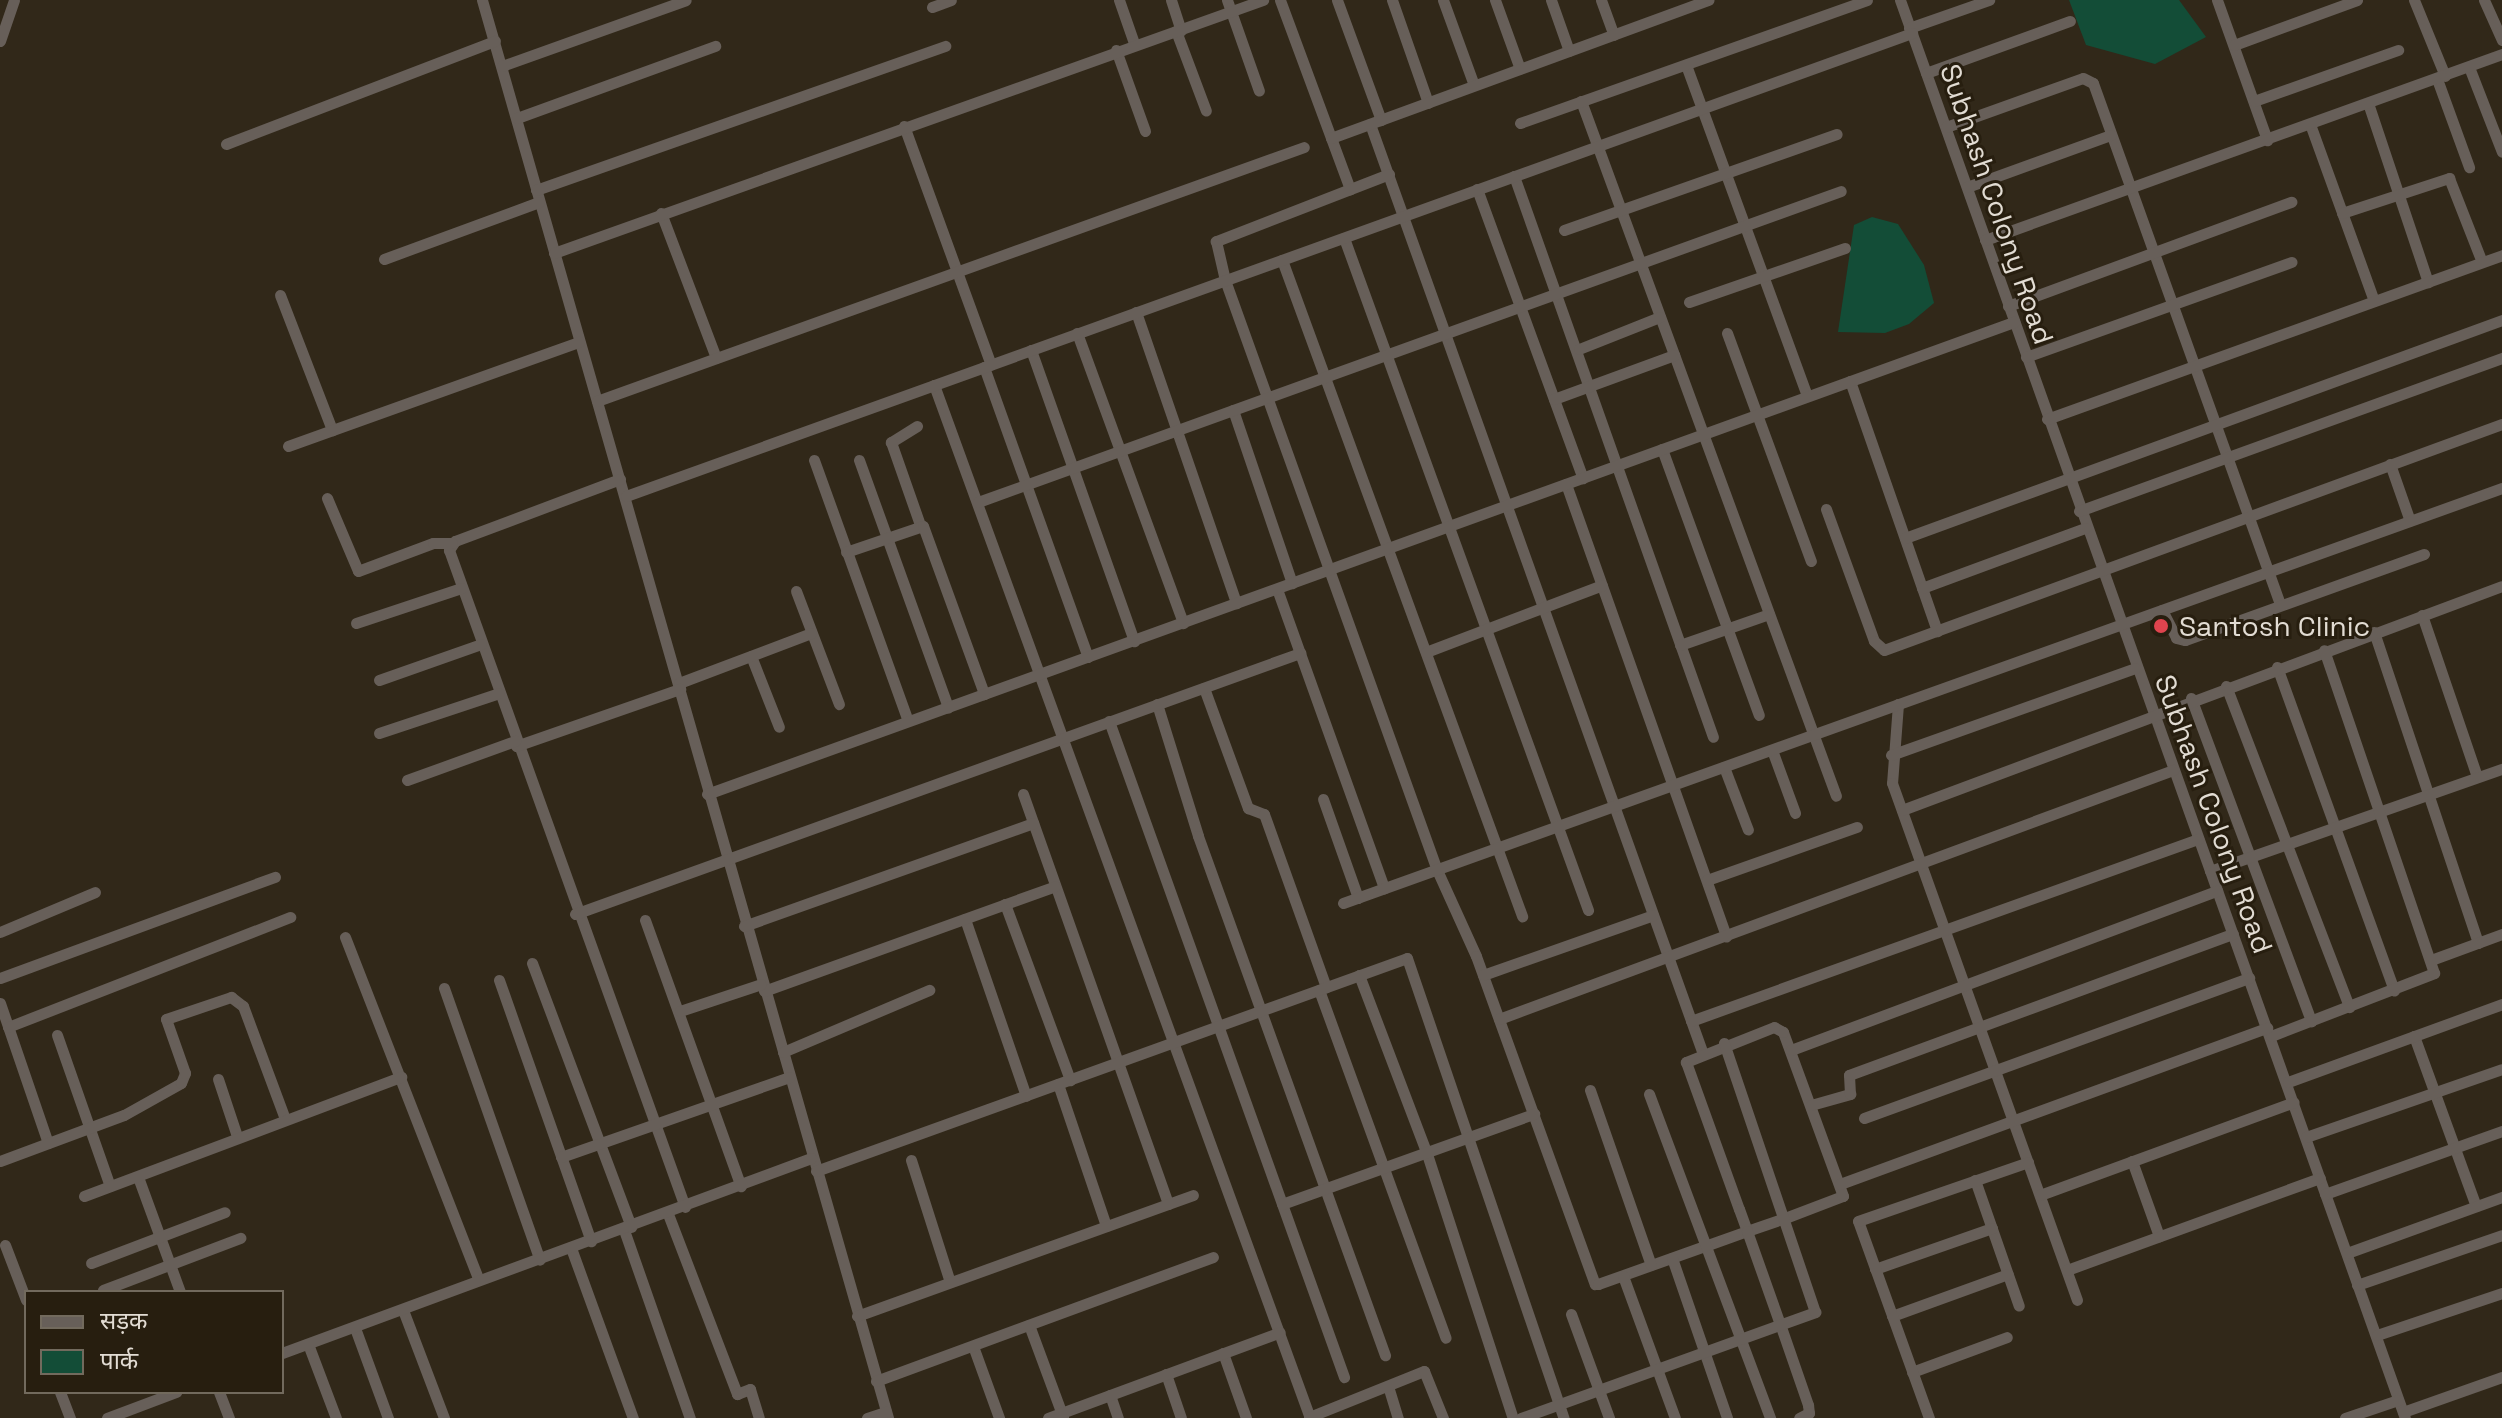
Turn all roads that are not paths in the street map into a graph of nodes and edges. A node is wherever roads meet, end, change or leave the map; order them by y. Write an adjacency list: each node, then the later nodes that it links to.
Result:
1 (14, 0): 32 (street)
2 (482, 0): 33 (street)
3 (686, 0): 43 (street)
4 (951, 0): 25 (street)
5 (1119, 0): 34 (street)
6 (1171, 0): 29 (street)
7 (1227, 0): 26 (street)
8 (1263, 0): 26 (street)
9 (1280, 0): 65 (street)
10 (1337, 0): 57 (street)
11 (1392, 0): 52 (street)
12 (1443, 0): 48 (street)
13 (1495, 0): 45 (street)
14 (1551, 0): 40 (street)
15 (1601, 0): 30 (street)
16 (1709, 0): 24 (street)
17 (1867, 0): 42 (street)
18 (1900, 0): 28 (street, Subhash Colony Road)
19 (1989, 0): 28 (street)
20 (2217, 0): 35 (street)
21 (2357, 0): 35 (street)
22 (2414, 0): 47 (street)
23 (2484, 0): 31 (street)
24 (1689, 3): 30 (street)
25 (932, 7)
26 (1232, 14): 29 (street); 49 (street)
27 (2070, 21): 46 (street)
28 (1910, 30): 46 (street, Subhash Colony Road); 54 (street)
29 (1179, 31): 34 (street); 55 (street)
30 (1614, 35): 40 (street)
31 (2502, 40)
32 (0, 41)
33 (495, 41): 43 (street); 67 (street)
34 (1134, 43): 38 (street)
35 (2234, 45): 51 (street)
36 (715, 46): 56 (street)
37 (945, 46): 79 (street)
38 (1116, 50): 60 (street); 62 (street)
39 (2398, 50): 51 (street)
40 (1569, 51): 45 (street)
41 (2502, 54): 44 (street)
42 (1686, 65): 50 (street); 54 (street)
43 (502, 66): 56 (street)
44 (2469, 67): 47 (street); 70 (street)
45 (1520, 69): 48 (street)
46 (1926, 73): 61 (street, Subhash Colony Road)
47 (2441, 77): 53 (street); 71 (street)
48 (1474, 85): 52 (street)
49 (1259, 91)
50 (1581, 101): 58 (street); 68 (street)
51 (2254, 101): 66 (street)
52 (1428, 103): 57 (street)
53 (2368, 103): 59 (street); 81 (street)
54 (1702, 108): 68 (street); 72 (street)
55 (1206, 111)
56 (517, 118): 79 (street)
57 (1376, 122): 65 (street); 73 (street)
58 (1520, 123)
59 (2310, 124): 66 (street); 86 (street)
60 (904, 126): 85 (street); 101 (street)
61 (1946, 127): 64 (street); 75 (street, Subhash Colony Road)
62 (1145, 131)
63 (1837, 134): 72 (street)
64 (2111, 135): 75 (street); 78 (street)
65 (1331, 138): 76 (street)
66 (2267, 140): 78 (street)
67 (226, 144)
68 (1597, 146): 74 (street); 84 (street)
69 (1304, 147): 101 (street)
70 (2502, 152)
71 (2469, 167)
72 (1726, 173): 84 (street); 88 (street)
73 (1389, 174): 76 (street); 87 (street)
74 (1514, 176): 77 (street); 105 (street)
75 (1967, 187): 91 (street, Subhash Colony Road)
76 (1350, 189): 103 (street)
77 (1477, 189): 87 (street); 111 (street)
78 (2131, 189): 91 (street); 93 (street)
79 (536, 190): 82 (street)
80 (1841, 191): 88 (street)
81 (2399, 194): 86 (street); 100 (street); 104 (street)
82 (539, 202): 94 (street); 96 (street)
83 (2291, 202): 93 (street)
84 (1621, 210): 89 (street); 98 (street)
85 (661, 213): 94 (street); 125 (street)
86 (2342, 213): 107 (street)
87 (1406, 215): 90 (street); 118 (street)
88 (1745, 226): 98 (street); 102 (street)
89 (1564, 230)
90 (1344, 238): 97 (street); 122 (street)
91 (1985, 240): 110 (street, Subhash Colony Road)
92 (1845, 248): 102 (street)
93 (2154, 252): 109 (street); 110 (street)
94 (554, 253): 119 (street)
95 (2502, 255): 100 (street)
96 (384, 259)
97 (1282, 260): 103 (street); 129 (street)
98 (1640, 262): 105 (street); 113 (street)
99 (2292, 262): 109 (street)
100 (2482, 262): 104 (street)
101 (955, 272): 125 (street); 127 (street)
102 (1763, 276): 108 (street); 133 (street)
103 (1225, 280): 112 (street); 134 (street)
104 (2428, 282): 107 (street)
105 (1559, 293): 111 (street); 120 (street)
106 (280, 295): 143 (street)
107 (2374, 301): 128 (street)
108 (1689, 302)
109 (2173, 304): 124 (street); 128 (street)
110 (2008, 306): 115 (street, Subhash Colony Road)
111 (1520, 307): 118 (street); 135 (street)
112 (1136, 312): 116 (street); 144 (street)
113 (1660, 317): 120 (street); 123 (street)
114 (2502, 320): 140 (street)
115 (2014, 322): 124 (street, Subhash Colony Road); 130 (street)
116 (1077, 333): 121 (street); 148 (street)
117 (1727, 333): 138 (street)
118 (1446, 334): 122 (street); 164 (street)
119 (579, 342): 136 (street); 143 (street)
120 (1579, 349): 132 (street)
121 (1031, 350): 127 (street); 154 (street)
122 (1385, 355): 129 (street); 170 (street)
123 (1674, 355): 132 (street); 145 (street)
124 (2026, 357): 139 (street, Subhash Colony Road)
125 (716, 358): 136 (street)
126 (2502, 358): 149 (street)
127 (987, 366): 131 (street); 158 (street)
128 (2195, 366): 139 (street); 140 (street)
129 (1323, 378): 134 (street); 175 (street)
130 (1850, 381): 133 (street); 173 (street)
131 (934, 385): 161 (street); 163 (street)
132 (1591, 385): 135 (street); 153 (street)
133 (1807, 396): 138 (street)
134 (1267, 398): 137 (street); 179 (street)
135 (1554, 399): 155 (street)
136 (597, 401): 157 (street)
137 (1233, 410): 144 (street); 182 (street)
138 (1757, 415): 145 (street); 178 (street)
139 (2047, 419): 156 (street, Subhash Colony Road)
140 (2216, 424): 149 (street); 156 (street)
141 (2502, 424): 152 (street)
142 (917, 426): 169 (street)
143 (332, 430): 146 (street)
144 (1175, 431): 148 (street); 189 (street)
145 (1703, 434): 147 (street); 193 (street)
146 (288, 446)
147 (1662, 449): 153 (street); 199 (street)
148 (1121, 450): 154 (street); 196 (street)
149 (2228, 458): 166 (street); 167 (street)
150 (814, 460): 176 (street)
151 (859, 460): 172 (street)
152 (2390, 464): 167 (street); 168 (street)
153 (1618, 465): 155 (street); 205 (street)
154 (1074, 468): 158 (street); 203 (street)
155 (1583, 478): 159 (street)
156 (2068, 478): 166 (street, Subhash Colony Road); 173 (street)
157 (620, 479): 161 (street); 174 (street)
158 (1028, 484): 163 (street); 210 (street)
159 (1566, 484): 164 (street); 183 (street)
160 (2502, 488): 168 (street)
161 (626, 496): 215 (street)
162 (327, 498): 174 (street)
163 (978, 502): 213 (street)
164 (1507, 505): 170 (street); 191 (street)
165 (1826, 509): 200 (street)
166 (2079, 511): 171 (street, Subhash Colony Road)
167 (2248, 514): 180 (street); 181 (street)
168 (2410, 521): 181 (street)
169 (920, 525): 172 (street); 219 (street)
170 (1447, 527): 175 (street); 198 (street)
171 (2085, 528): 180 (street, Subhash Colony Road); 186 (street)
172 (887, 536): 176 (street); 224 (street)
173 (1905, 538): 186 (street)
174 (452, 543): 185 (street)
175 (1385, 549): 179 (street); 207 (street)
176 (846, 552): 227 (street)
177 (2424, 554): 190 (street)
178 (1811, 561)
179 (1330, 569): 182 (street); 263 (street)
180 (2101, 572): 197 (street, Subhash Colony Road); 200 (street)
181 (2268, 572): 190 (street); 192 (street)
182 (1292, 583): 187 (street)
183 (1602, 585): 191 (street); 242 (street)
184 (2502, 586): 194 (street)
185 (461, 588): 195 (street); 204 (street)
186 (1922, 588): 200 (street)
187 (1277, 589): 189 (street); 208 (street)
188 (796, 591): 202 (street)
189 (1236, 603): 196 (street)
190 (2280, 604): 192 (street)
191 (1543, 606): 198 (street); 248 (street)
192 (2162, 610): 197 (street)
193 (1769, 614): 199 (street); 231 (street)
194 (2422, 615): 201 (street); 240 (street)
195 (356, 623)
196 (1183, 623): 203 (street)
197 (2119, 625): 212 (street, Subhash Colony Road); 223 (street)
198 (1484, 627): 207 (street); 253 (street)
199 (1727, 629): 205 (street); 226 (street)
200 (1937, 631)
201 (2374, 632): 206 (street); 245 (street)
202 (811, 633): 209 (street); 221 (street)
203 (1134, 641): 210 (street)
204 (481, 644): 214 (street); 218 (street)
205 (1680, 645): 232 (street)
206 (2324, 650): 211 (street); 250 (street)
207 (1426, 652): 259 (street)
208 (1300, 653): 217 (street); 268 (street)
209 (751, 656): 215 (street); 229 (street)
210 (1088, 657): 213 (street)
211 (2277, 667): 216 (street); 255 (street)
212 (2135, 668): 225 (street, Subhash Colony Road); 236 (street)
213 (1037, 675): 219 (street); 233 (street)
214 (379, 680)
215 (680, 686): 234 (street); 243 (street)
216 (2226, 686): 220 (street); 258 (street)
217 (1204, 688): 222 (street); 300 (street)
218 (499, 693): 230 (street); 234 (street)
219 (984, 694): 224 (street)
220 (2191, 698): 225 (street); 260 (street)
221 (839, 704)
222 (1157, 704): 228 (street); 307 (street)
223 (1898, 704): 231 (street); 236 (street)
224 (948, 707): 227 (street)
225 (2152, 712): 239 (street, Subhash Colony Road); 249 (street)
226 (1759, 715)
227 (908, 721): 243 (street)
228 (1109, 721): 233 (street); 312 (street)
229 (779, 727)
230 (379, 733)
231 (1814, 735): 235 (street); 246 (street)
232 (1713, 737)
233 (1061, 739): 261 (street); 317 (street)
234 (516, 744): 241 (street); 275 (street)
235 (1772, 750): 237 (street); 251 (street)
236 (1891, 755): 249 (street)
237 (1724, 767): 242 (street); 256 (street)
238 (2502, 769): 240 (street)
239 (2173, 770): 257 (street, Subhash Colony Road); 262 (street)
240 (2477, 777): 245 (street)
241 (407, 780)
242 (1673, 785): 248 (street); 266 (street)
243 (707, 794): 261 (street)
244 (1023, 794): 252 (street)
245 (2428, 795): 250 (street); 288 (street)
246 (1836, 796)
247 (1323, 799): 271 (street)
248 (1615, 806): 253 (street); 276 (street)
249 (1902, 810): 262 (street)
250 (2380, 811): 255 (street); 290 (street)
251 (1795, 813)
252 (1033, 823): 267 (street); 281 (street)
253 (1557, 826): 259 (street); 274 (street)
254 (1857, 827): 266 (street)
255 (2336, 827): 258 (street); 302 (street)
256 (1748, 830)
257 (2198, 839): 264 (street, Subhash Colony Road); 282 (street)
258 (2287, 844): 260 (street); 305 (street)
259 (1498, 848): 263 (street); 277 (street)
260 (2250, 857): 264 (street); 310 (street)
261 (724, 860): 275 (street); 281 (street)
262 (1921, 866): 282 (street); 287 (street)
263 (1437, 870): 268 (street); 293 (street)
264 (2210, 871): 269 (street, Subhash Colony Road)
265 (275, 877): 294 (street)
266 (1707, 880): 287 (street)
267 (1055, 886): 273 (street); 322 (street)
268 (1384, 888): 271 (street)
269 (2217, 891): 284 (street, Subhash Colony Road); 297 (street)
270 (95, 892): 283 (street)
271 (1358, 898): 272 (street)
272 (1343, 903)
273 (1005, 904): 279 (street); 328 (street)
274 (1588, 910)
275 (575, 914): 341 (street)
276 (1653, 915): 289 (street); 293 (street)
277 (1522, 916)
278 (290, 917): 313 (street)
279 (965, 919): 299 (street); 333 (street)
280 (645, 920): 306 (street)
281 (744, 926): 299 (street)
282 (1945, 929): 297 (street); 309 (street)
283 (0, 932)
284 (2233, 934): 295 (street, Subhash Colony Road); 311 (street)
285 (2502, 934): 288 (street)
286 (345, 937): 325 (street)
287 (1726, 937): 289 (street)
288 (2478, 943): 290 (street)
289 (1668, 958): 308 (street); 309 (street)
290 (2431, 960): 302 (street)
291 (532, 963): 348 (street)
292 (1359, 975): 300 (street); 345 (street); 350 (street)
293 (1483, 975): 308 (street)
294 (0, 978)
295 (2249, 978): 314 (street, Subhash Colony Road); 324 (street)
296 (499, 980): 351 (street)
297 (1965, 985): 311 (street); 319 (street)
298 (444, 988): 393 (street)
299 (763, 988): 306 (street); 321 (street)
300 (1323, 988): 307 (street); 357 (street)
301 (929, 990): 321 (street)
302 (2394, 990): 305 (street)
303 (0, 1003): 313 (street)
304 (2502, 1004): 316 (street)
305 (2349, 1007): 310 (street)
306 (680, 1011): 335 (street)
307 (1260, 1011): 312 (street); 365 (street)
308 (1499, 1019): 337 (street)
309 (1691, 1021): 320 (street)
310 (2311, 1021): 314 (street)
311 (1980, 1025): 324 (street); 336 (street)
312 (1218, 1026): 317 (street); 372 (street)
313 (8, 1027): 347 (street)
314 (2269, 1032): 329 (street, Subhash Colony Road); 340 (street)
315 (57, 1035): 342 (street)
316 (2414, 1036): 329 (street); 331 (street)
317 (1174, 1042): 322 (street); 417 (street)
318 (1724, 1043): 319 (street); 320 (street); 377 (street)
319 (1791, 1050): 336 (street)
320 (1702, 1051): 381 (street)
321 (783, 1052): 326 (street)
322 (1117, 1063): 328 (street); 371 (street)
323 (2502, 1069): 331 (street)
324 (1996, 1070): 338 (street); 340 (street)
325 (401, 1077): 339 (street); 401 (street)
326 (789, 1077): 335 (street); 352 (street)
327 (218, 1079): 344 (street)
328 (1064, 1082): 333 (street); 378 (street)
329 (2288, 1082): 334 (street, Subhash Colony Road)
330 (1590, 1090): 395 (street)
331 (2434, 1093): 346 (street); 349 (street)
332 (1649, 1094): 388 (street)
333 (1026, 1096): 358 (street)
334 (2294, 1102): 346 (street, Subhash Colony Road); 355 (street)
335 (714, 1103): 341 (street); 364 (street)
336 (1811, 1105): 362 (street)
337 (1534, 1114): 345 (street); 400 (street)
338 (1864, 1118)
339 (285, 1119): 342 (street); 344 (street)
340 (2014, 1122): 356 (street); 362 (street)
341 (654, 1127): 348 (street); 374 (street)
342 (89, 1128): 347 (street); 363 (street)
343 (2502, 1131): 349 (street)
344 (237, 1136): 359 (street)
345 (1468, 1137): 350 (street); 441 (street)
346 (2306, 1137): 360 (street, Subhash Colony Road)
347 (48, 1143): 354 (street)
348 (600, 1144): 351 (street); 379 (street)
349 (2454, 1148): 366 (street); 373 (street)
350 (1426, 1151): 357 (street); 463 (street)
351 (561, 1157): 386 (street)
352 (811, 1158): 358 (street); 364 (street)
353 (911, 1160): 402 (street)
354 (0, 1161)
355 (2132, 1161): 368 (street); 383 (street)
356 (2028, 1162): 361 (street); 368 (street)
357 (1384, 1167): 365 (street); 420 (street)
358 (816, 1171): 412 (street)
359 (138, 1177): 363 (street); 384 (street)
360 (2320, 1178): 366 (street, Subhash Colony Road); 383 (street)
361 (1975, 1180): 380 (street); 397 (street)
362 (1840, 1184): 377 (street)
363 (110, 1186): 369 (street)
364 (741, 1186): 374 (street)
365 (1325, 1188): 372 (street); 427 (street)
366 (2325, 1194): 390 (street, Subhash Colony Road)
367 (1193, 1195): 371 (street)
368 (2040, 1195): 398 (street)
369 (84, 1196)
370 (2502, 1197): 373 (street)
371 (1168, 1204): 378 (street)
372 (1282, 1204): 431 (street)
373 (2476, 1206): 390 (street)
374 (685, 1207): 376 (street)
375 (225, 1212): 384 (street)
376 (668, 1214): 379 (street); 454 (street)
377 (1785, 1218): 381 (street); 414 (street)
378 (1106, 1226): 402 (street)
379 (627, 1228): 386 (street); 453 (street)
380 (1992, 1228): 397 (street); 399 (street)
381 (1747, 1231): 388 (street); 414 (street)
382 (2502, 1235): 403 (street)
383 (2159, 1236): 398 (street)
384 (160, 1238): 394 (street); 396 (street)
385 (240, 1238): 396 (street)
386 (591, 1241): 389 (street)
387 (5, 1245): 407 (street)
388 (1705, 1246): 392 (street); 421 (street)
389 (571, 1248): 393 (street); 452 (street)
390 (2347, 1253): 403 (street, Subhash Colony Road)
391 (1213, 1257): 415 (street)
392 (1672, 1258): 395 (street); 425 (street)
393 (540, 1260): 401 (street)
394 (91, 1263)
395 (1651, 1265): 400 (street)
396 (170, 1266): 404 (street); 405 (street)
397 (1875, 1269): 413 (street)
398 (2067, 1270): 408 (street)
399 (2008, 1274): 409 (street); 413 (street)
400 (1623, 1276): 428 (street)
401 (479, 1280): 410 (street)
402 (950, 1282): 412 (street)
403 (2357, 1285): 418 (street, Subhash Colony Road)
404 (103, 1290)
405 (179, 1290)
406 (2502, 1293): 418 (street)
407 (24, 1295)
408 (2077, 1300)
409 (2019, 1306)
410 (403, 1310): 416 (street); 451 (street)
411 (1571, 1314): 435 (street)
412 (857, 1316): 433 (street)
413 (1892, 1316): 429 (street)
414 (1780, 1324): 421 (street); 470 (street)
415 (1029, 1325): 423 (street); 444 (street)
416 (355, 1328): 422 (street); 450 (street)
417 (1280, 1332): 426 (street); 445 (street)
418 (2377, 1335): 440 (street, Subhash Colony Road)
419 (2007, 1337): 429 (street)
420 (1446, 1338)
421 (1740, 1339): 425 (street); 469 (street)
422 (308, 1344): 424 (street); 449 (street)
423 (973, 1346): 433 (street); 456 (street)
424 (284, 1352)
425 (1704, 1352): 428 (street); 468 (street)
426 (1223, 1353): 430 (street); 460 (street)
427 (1385, 1355)
428 (1656, 1369): 435 (street); 467 (street)
429 (1912, 1372): 471 (street)
430 (1166, 1374): 439 (street); 459 (street)
431 (1344, 1377)
432 (2502, 1377): 443 (street)
433 (876, 1381): 442 (street)
434 (1388, 1386): 445 (street); 461 (street); 462 (street)
435 (1599, 1390): 441 (street); 466 (street)
436 (61, 1394): 446 (street)
437 (171, 1394): 447 (street)
438 (220, 1394): 448 (street)
439 (1110, 1395): 444 (street); 458 (street)
440 (2398, 1400): 443 (street, Subhash Colony Road); 472 (street)
441 (1559, 1404): 464 (street); 465 (street)
442 (887, 1415): 455 (street)
443 (2404, 1415)
444 (1062, 1416): 457 (street)
445 (1310, 1417)
446 (70, 1418)
447 (107, 1418)
448 (229, 1418)
449 (336, 1418)
450 (388, 1418)
451 (444, 1418)
452 (633, 1418)
453 (690, 1418)
454 (759, 1418)
455 (867, 1418)
456 (999, 1418)
457 (1048, 1418)
458 (1118, 1418)
459 (1181, 1418)
460 (1246, 1418)
461 (1398, 1418)
462 (1443, 1418)
463 (1513, 1418)
464 (1521, 1418)
465 (1564, 1418)
466 (1609, 1418)
467 (1675, 1418)
468 (1727, 1418)
469 (1770, 1418)
470 (1799, 1418)
471 (1929, 1418)
472 (2345, 1418)

